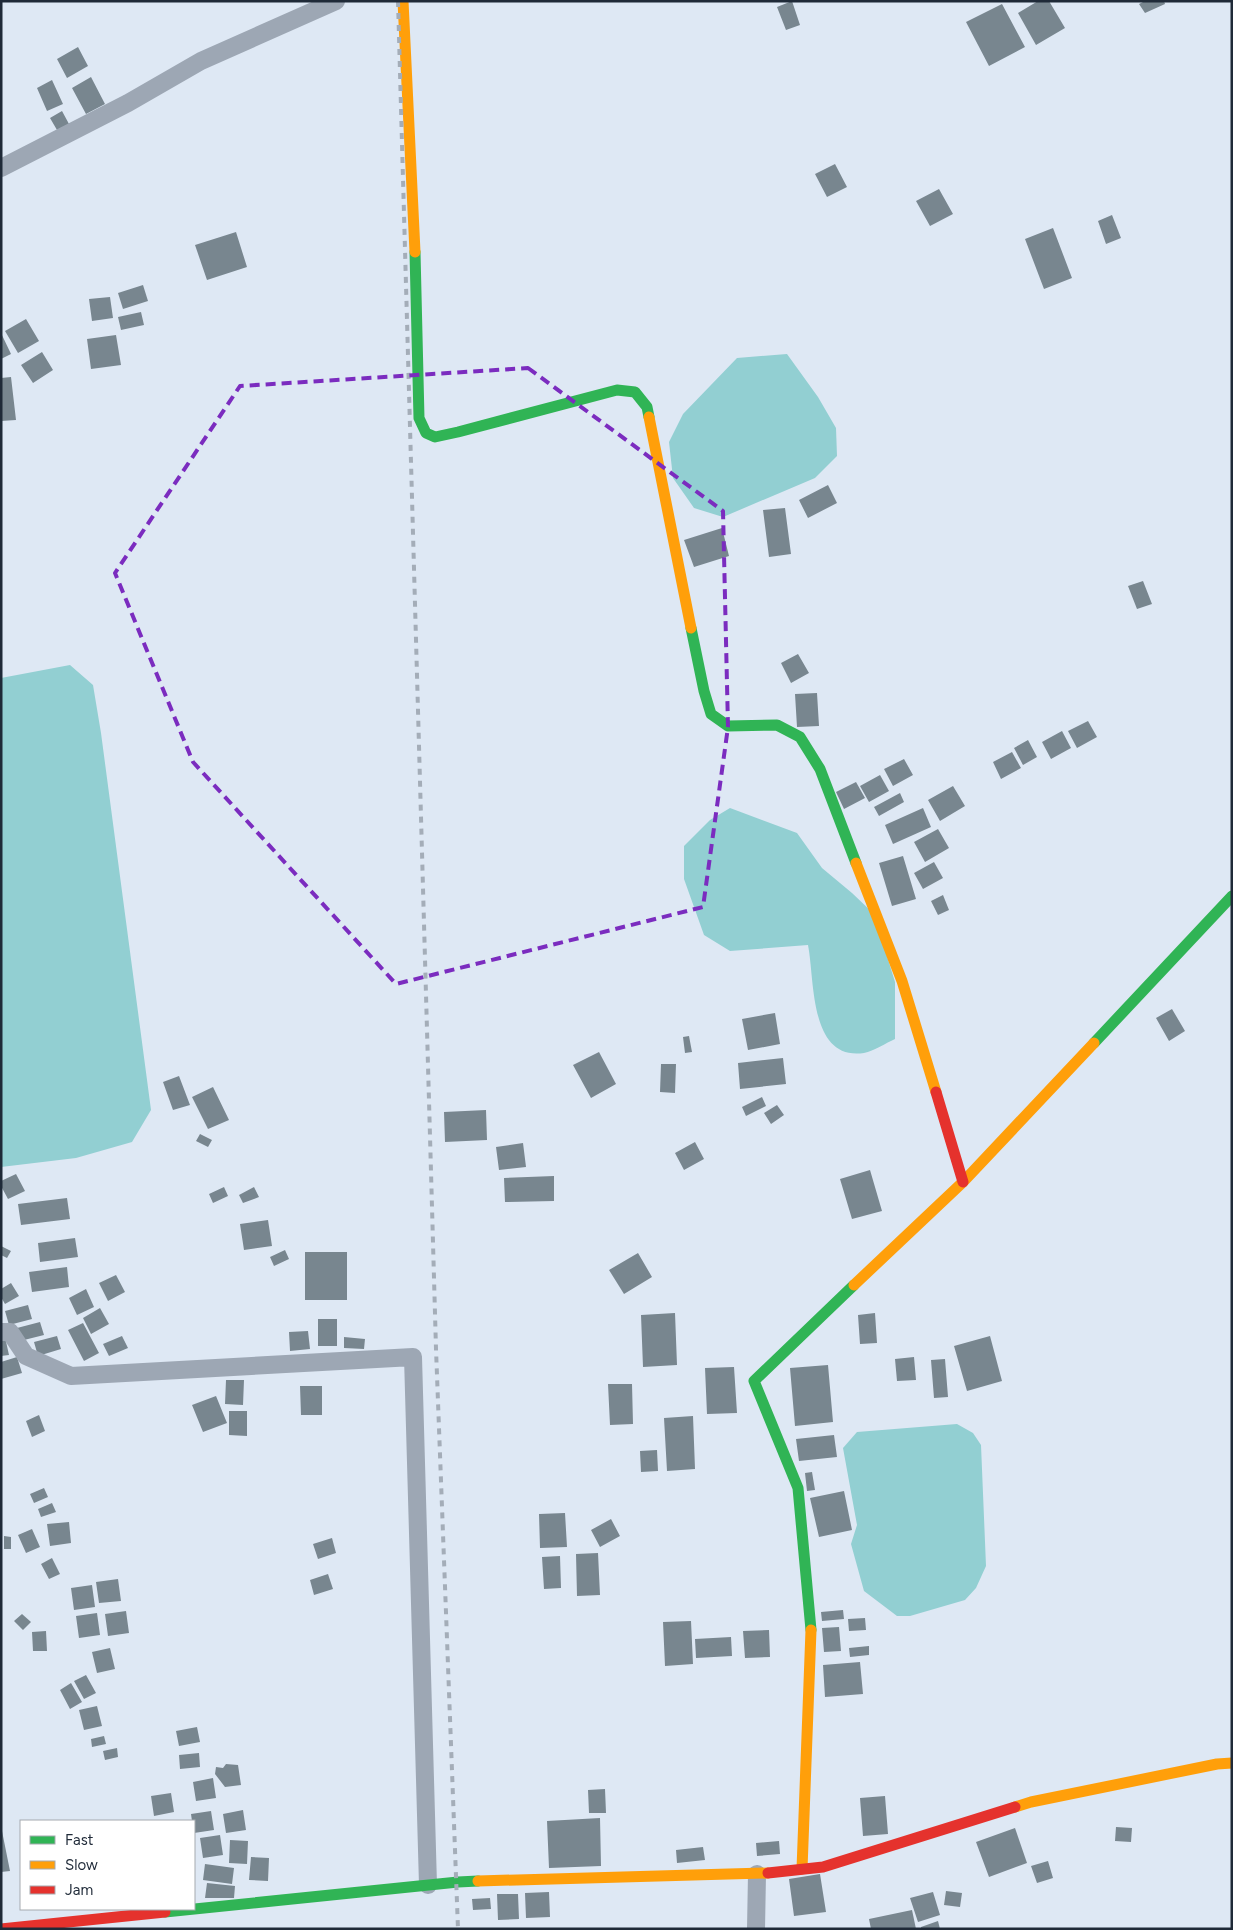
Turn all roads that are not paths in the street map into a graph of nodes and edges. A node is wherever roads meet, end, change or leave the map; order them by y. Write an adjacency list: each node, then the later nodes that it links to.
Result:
1 (336, 1): 3 (street)
2 (403, 1): 5 (street)
3 (1, 168)
4 (1232, 896): 5 (street)
5 (963, 1182): 8 (street)
6 (1, 1332): 10 (street)
7 (1232, 1764): 8 (street)
8 (802, 1869): 9 (street)
9 (757, 1874): 10 (street); 14 (street)
10 (428, 1885): 11 (street)
11 (195, 1909)
12 (185, 1910): 13 (street)
13 (1, 1929)
14 (756, 1929)

